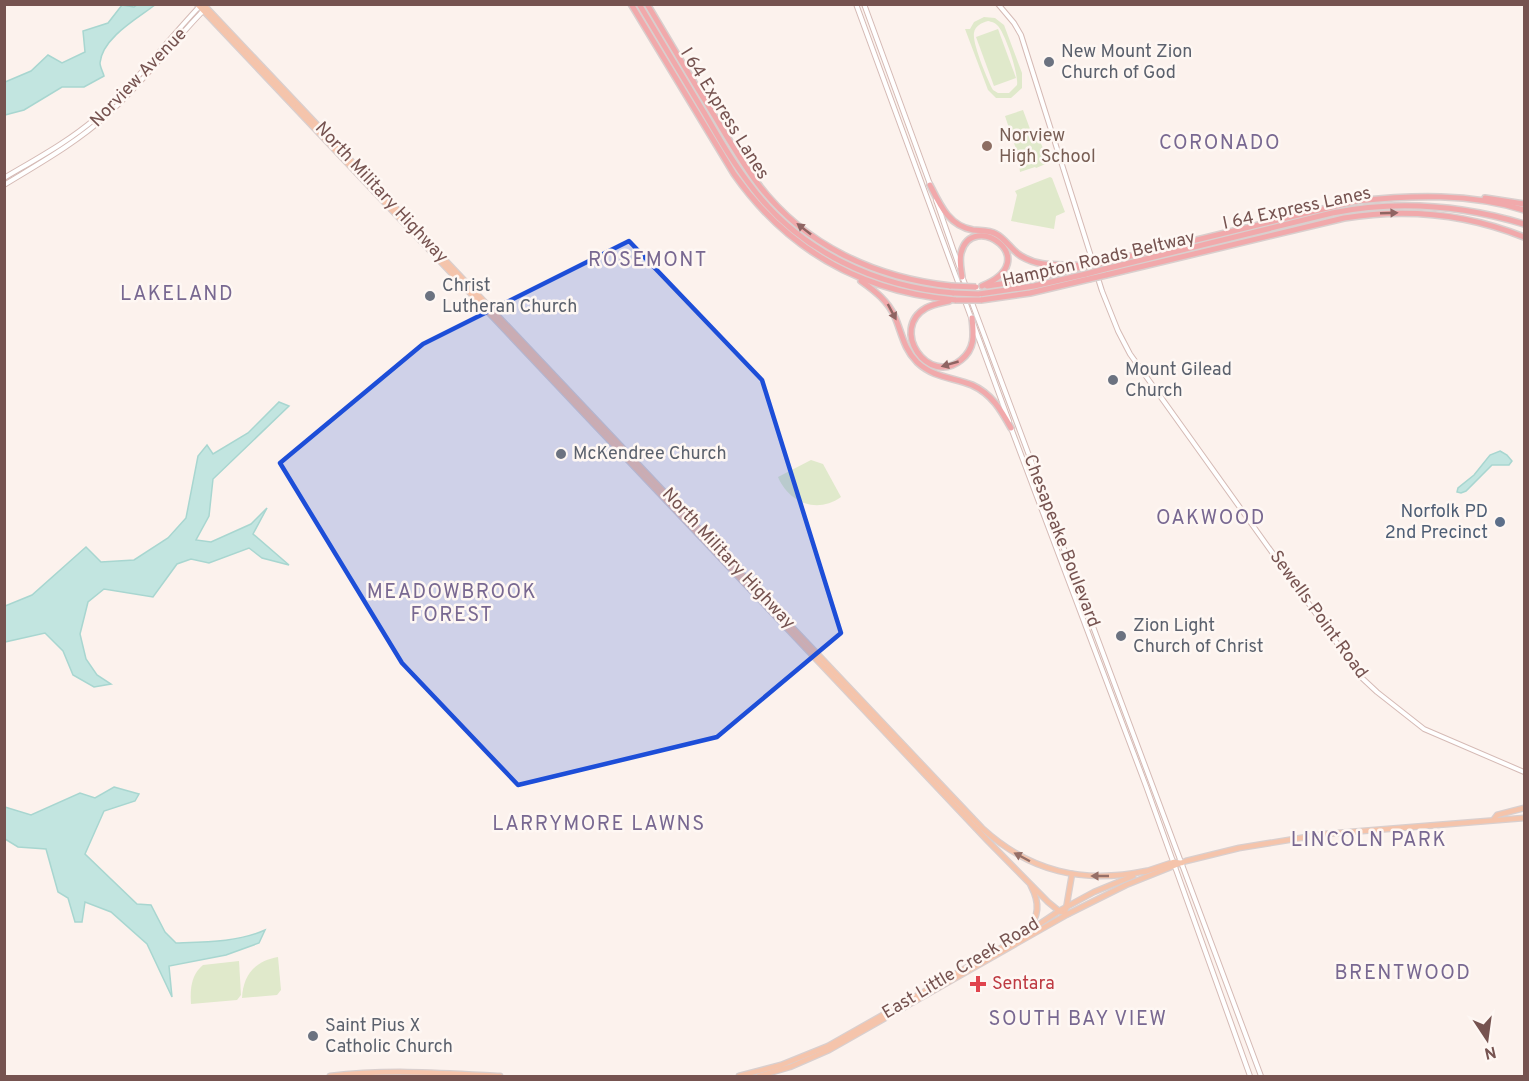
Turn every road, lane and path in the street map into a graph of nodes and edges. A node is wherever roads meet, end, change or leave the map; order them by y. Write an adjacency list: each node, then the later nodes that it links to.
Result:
1 (631, 4): 18 (highway, Hampton Roads Beltway)
2 (639, 4): 21 (highway, I 64 Express Lanes)
3 (647, 4): 20 (highway, Hampton Roads Beltway, one-way to 3, bridge)
4 (856, 4): 23 (main road, Chesapeake Boulevard)
5 (864, 4): 9 (main road, Chesapeake Boulevard)
6 (998, 4): 26 (main road, Sewells Point Road)
7 (203, 6): 8 (main road, Norview Avenue); 10 (main road, Norview Avenue); 25 (main road, North Military Highway)
8 (4, 178)
9 (930, 184): 16 (highway); 19 (main road, Chesapeake Boulevard)
10 (4, 185)
11 (1443, 196): 12 (highway); 13 (highway, Hampton Roads Beltway); 16 (highway, Hampton Roads Beltway, bridge)
12 (1524, 204)
13 (1524, 210)
14 (1524, 224): 17 (highway, I 64 Express Lanes)
15 (1524, 237): 17 (highway, Hampton Roads Beltway, one-way to 15)
16 (1085, 266): 20 (highway, Hampton Roads Beltway)
17 (1106, 272): 22 (highway, I 64 Express Lanes, bridge)
18 (849, 274): 21 (highway, Hampton Roads Beltway); 24 (highway, one-way to 24)
19 (962, 277): 20 (highway); 30 (main road, Chesapeake Boulevard)
20 (979, 286)
21 (955, 297): 22 (highway, Hampton Roads Beltway, bridge); 23 (highway, one-way to 21)
22 (980, 297)
23 (972, 318): 24 (main road, Chesapeake Boulevard)
24 (1011, 429): 31 (main road, Chesapeake Boulevard)
25 (720, 555): 32 (main road, North Military Highway, one-way to 25); 35 (main road, North Military Highway)
26 (1524, 772)
27 (1524, 808): 29 (main road, East Little Creek Road)
28 (1524, 818): 29 (main road, East Little Creek Road)
29 (1494, 819): 30 (main road, East Little Creek Road)
30 (1182, 863): 31 (main road, East Little Creek Road); 47 (main road, Chesapeake Boulevard)
31 (1174, 865): 33 (main road, East Little Creek Road); 39 (main road, East Little Creek Road); 46 (main road, Chesapeake Boulevard)
32 (1055, 870): 34 (main road, North Military Highway); 36 (main road)
33 (1146, 871): 34 (main road, North Military Highway, one-way to 34); 37 (main road, East Little Creek Road)
34 (1072, 874): 36 (main road)
35 (1026, 878): 38 (main road, North Military Highway); 40 (main road)
36 (1070, 887): 37 (main road)
37 (1066, 907): 38 (main road, East Little Creek Road); 39 (main road)
38 (1059, 911): 39 (main road, North Military Highway); 40 (main road, East Little Creek Road)
39 (1068, 914): 45 (main road, East Little Creek Road)
40 (1017, 939): 44 (main road, East Little Creek Road)
41 (475, 1076): 42 (main road); 43 (main road)
42 (330, 1077)
43 (500, 1077)
44 (739, 1077)
45 (759, 1077)
46 (1250, 1077)
47 (1261, 1077)

